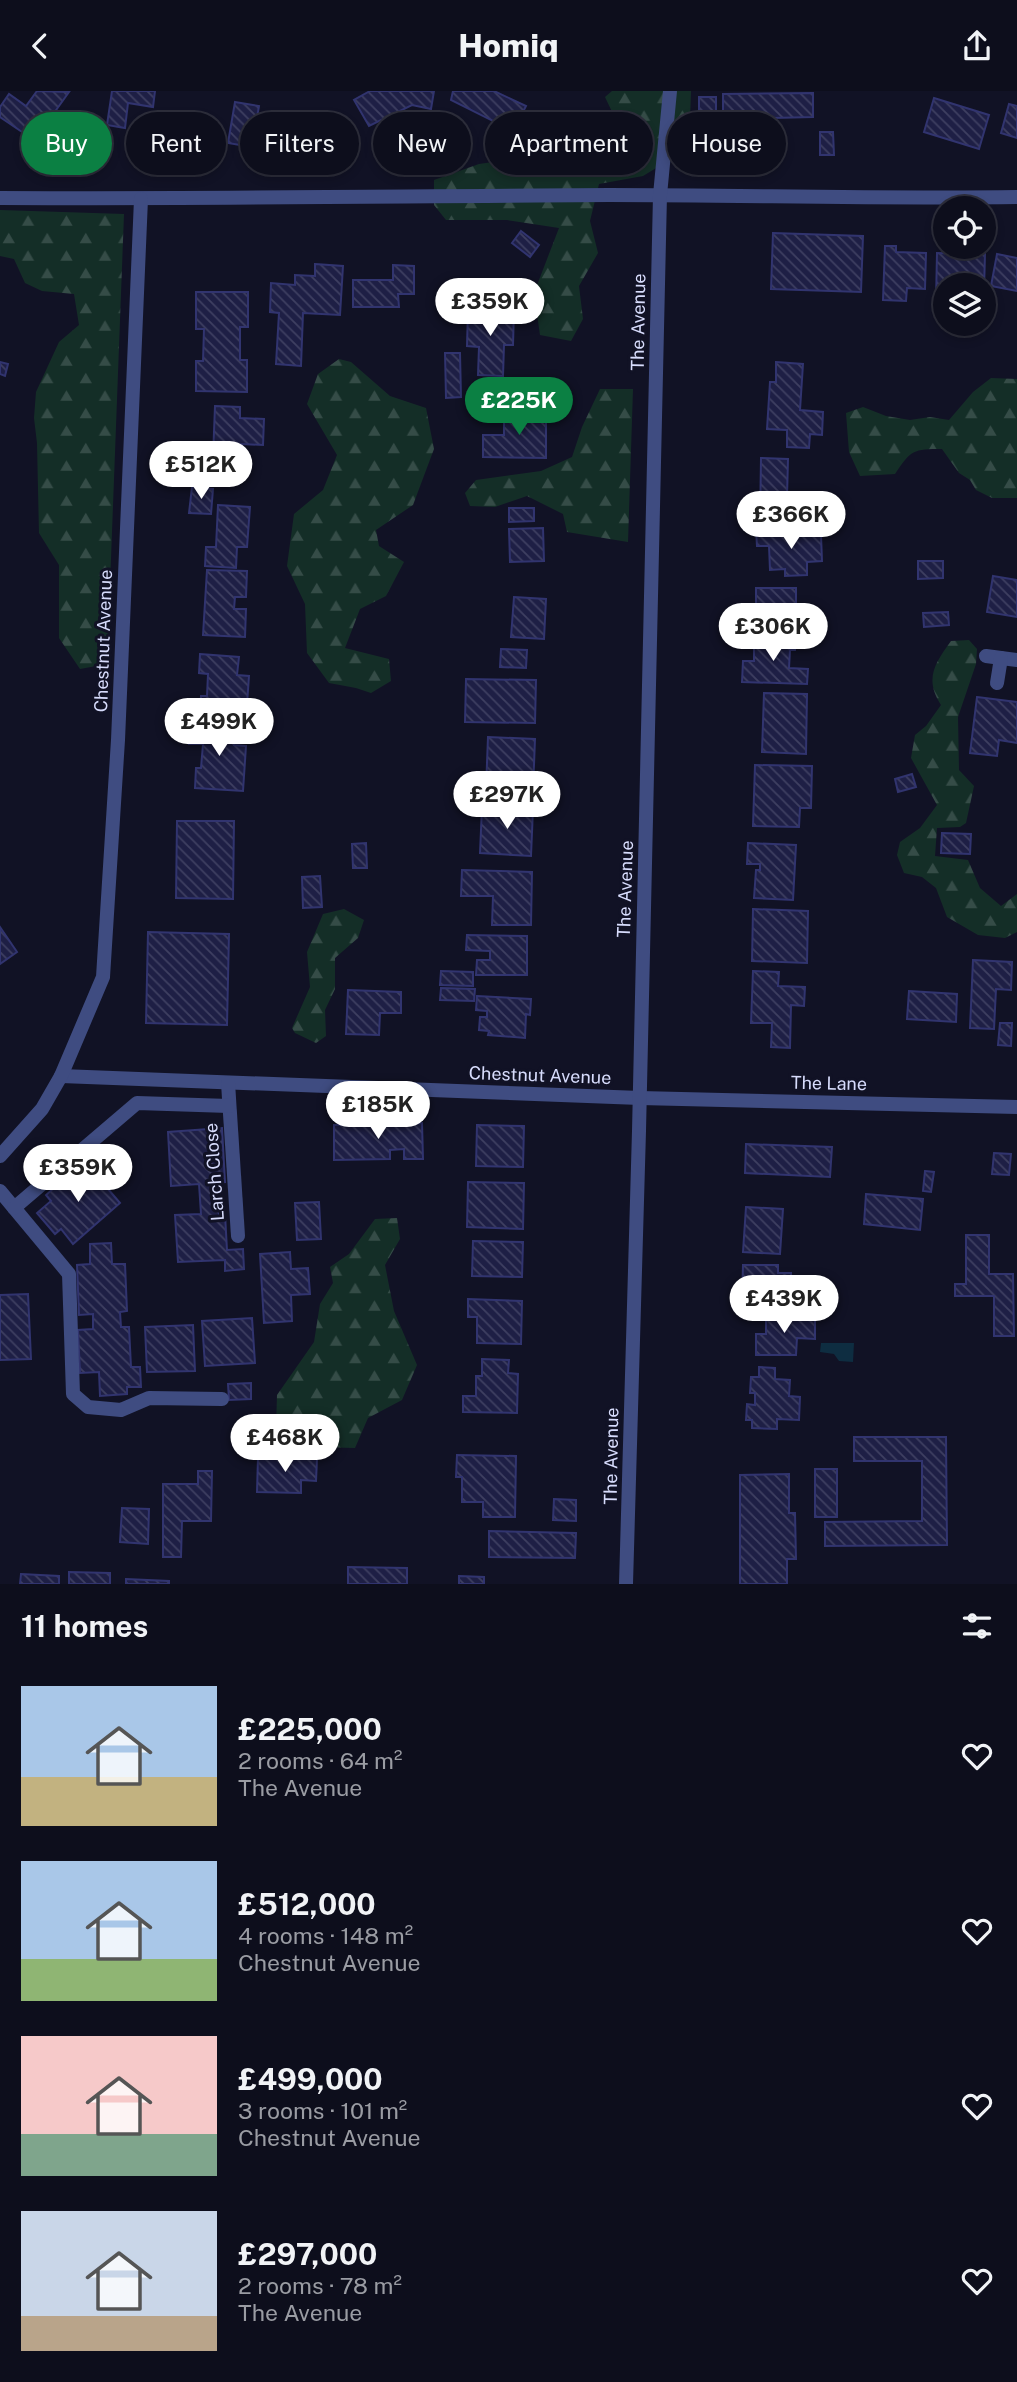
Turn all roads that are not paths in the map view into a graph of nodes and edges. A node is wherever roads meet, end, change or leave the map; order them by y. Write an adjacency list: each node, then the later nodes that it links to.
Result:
1 (670, 91): 2 (street, The Avenue)
2 (660, 195): 3 (street); 5 (street); 12 (street, The Avenue)
3 (1017, 197)
4 (0, 198): 5 (street)
5 (141, 199): 10 (street, Chestnut Avenue)
6 (986, 656): 7 (street)
7 (1001, 658): 8 (street); 9 (street)
8 (1017, 660)
9 (998, 683)
10 (61, 1076): 11 (street, Chestnut Avenue); 15 (street, Chestnut Avenue)
11 (228, 1083): 12 (street, Chestnut Avenue); 13 (street, Larch Close)
12 (640, 1098): 14 (street, The Lane); 20 (street, The Avenue)
13 (229, 1106): 17 (street, Larch Close); 18 (street, Larch Close)
14 (1017, 1107)
15 (0, 1156)
16 (0, 1191): 17 (street)
17 (15, 1208): 19 (street)
18 (238, 1236)
19 (222, 1399)
20 (626, 1584)

